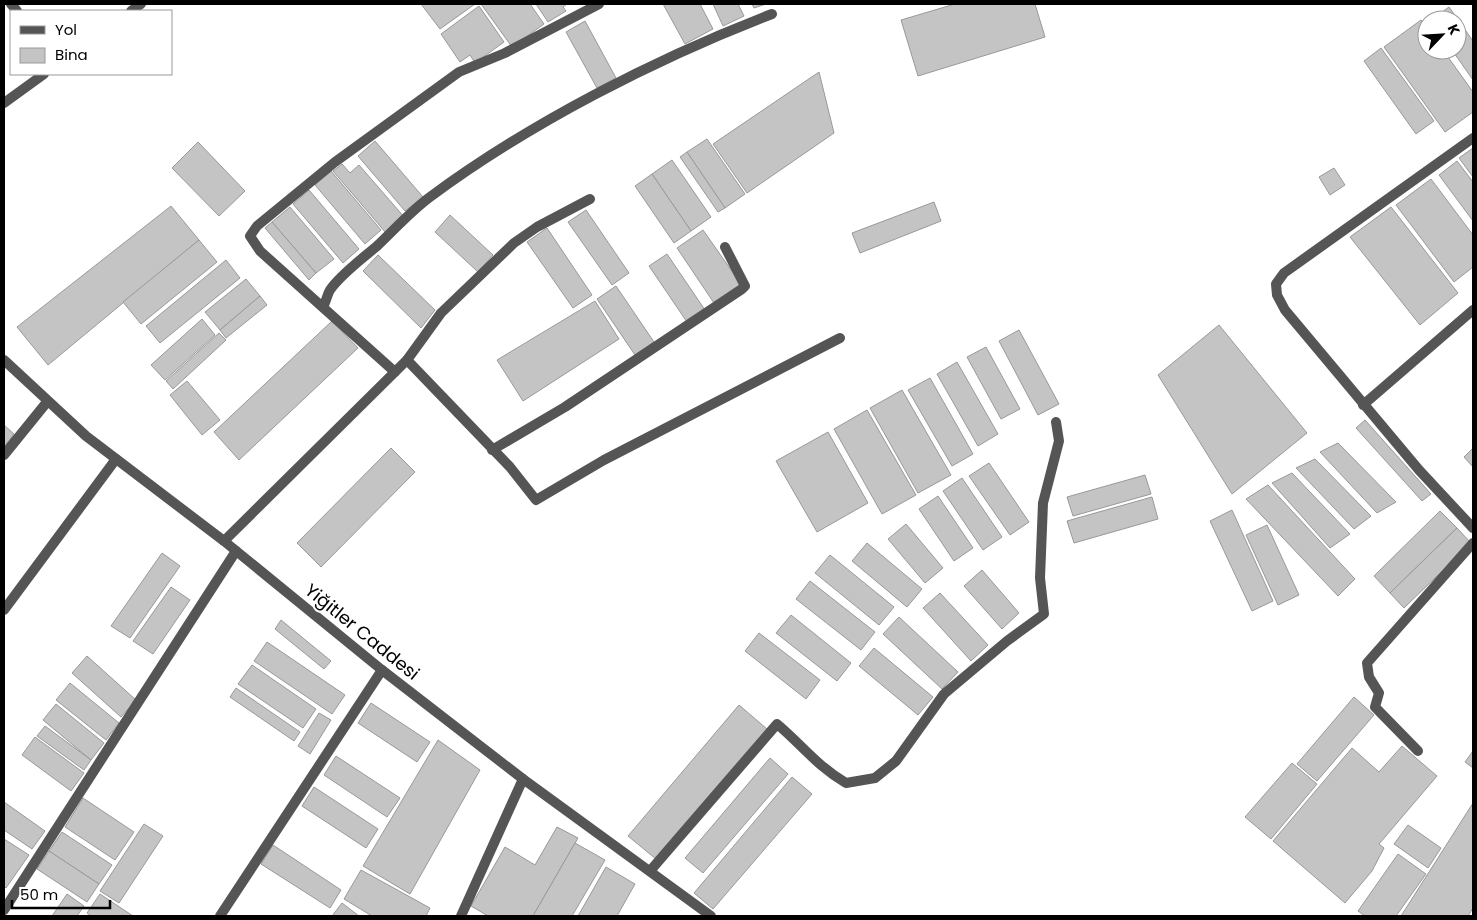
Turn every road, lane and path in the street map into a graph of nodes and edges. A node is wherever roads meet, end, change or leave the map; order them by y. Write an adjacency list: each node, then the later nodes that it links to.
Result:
1 (599, 4): 8 (street)
2 (772, 14): 8 (street)
3 (43, 75): 4 (street)
4 (4, 102)
5 (1473, 138): 15 (street)
6 (590, 198): 12 (street)
7 (725, 247): 17 (street)
8 (324, 307): 13 (street)
9 (1473, 310): 15 (street)
10 (840, 338): 17 (street)
11 (4, 360): 14 (street, Yiğitler Caddesi)
12 (407, 360): 13 (street); 17 (street)
13 (395, 372): 21 (street)
14 (47, 402): 18 (street); 19 (street, Yiğitler Caddesi)
15 (1363, 404): 20 (street)
16 (1056, 422): 28 (street)
17 (492, 450)
18 (4, 455)
19 (116, 459): 21 (street, Yiğitler Caddesi); 24 (street)
20 (1472, 525)
21 (224, 541): 23 (street, Yiğitler Caddesi)
22 (1473, 542): 26 (street)
23 (236, 551): 25 (street, Yiğitler Caddesi); 29 (street)
24 (4, 610)
25 (382, 670): 27 (street, Yiğitler Caddesi); 30 (street)
26 (1418, 751)
27 (523, 779): 28 (street, Yiğitler Caddesi); 31 (street)
28 (650, 871): 32 (street, Yiğitler Caddesi)
29 (4, 910)
30 (220, 916)
31 (462, 916)
32 (711, 916)

